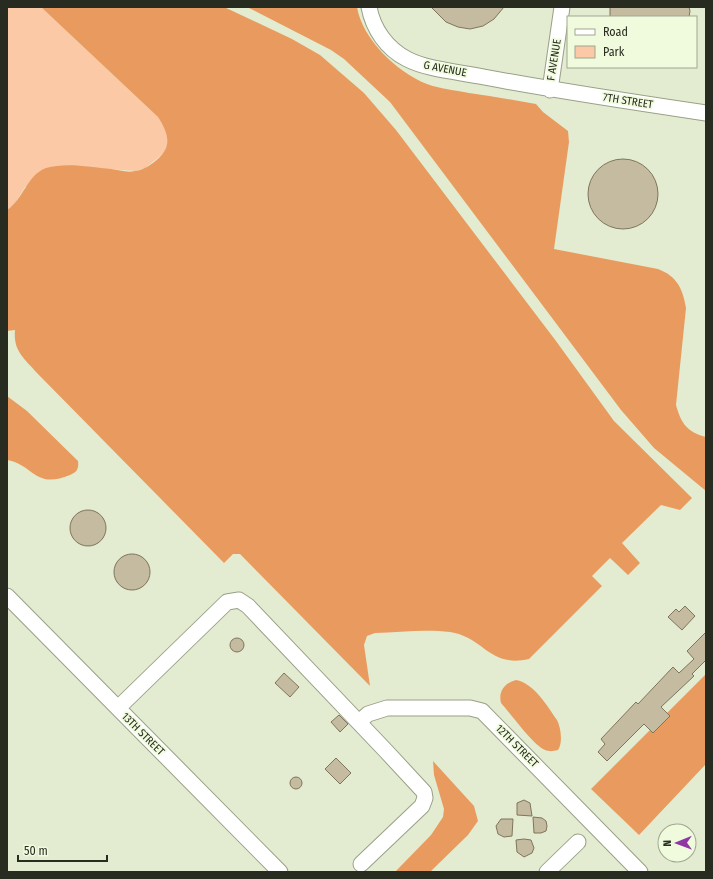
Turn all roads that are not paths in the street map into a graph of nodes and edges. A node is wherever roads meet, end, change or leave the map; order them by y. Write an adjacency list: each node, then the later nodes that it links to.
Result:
1 (369, 7): 3 (lane, G AVENUE)
2 (562, 7): 3 (lane, F AVENUE)
3 (550, 90): 4 (lane, 7TH STREET)
4 (706, 113)
5 (7, 596): 6 (lane, 13TH STREET)
6 (118, 708): 7 (lane); 10 (lane, 13TH STREET)
7 (359, 722): 9 (lane); 12 (lane, 12TH STREET)
8 (578, 842): 11 (lane)
9 (361, 864)
10 (280, 872)
11 (547, 872)
12 (640, 872)

